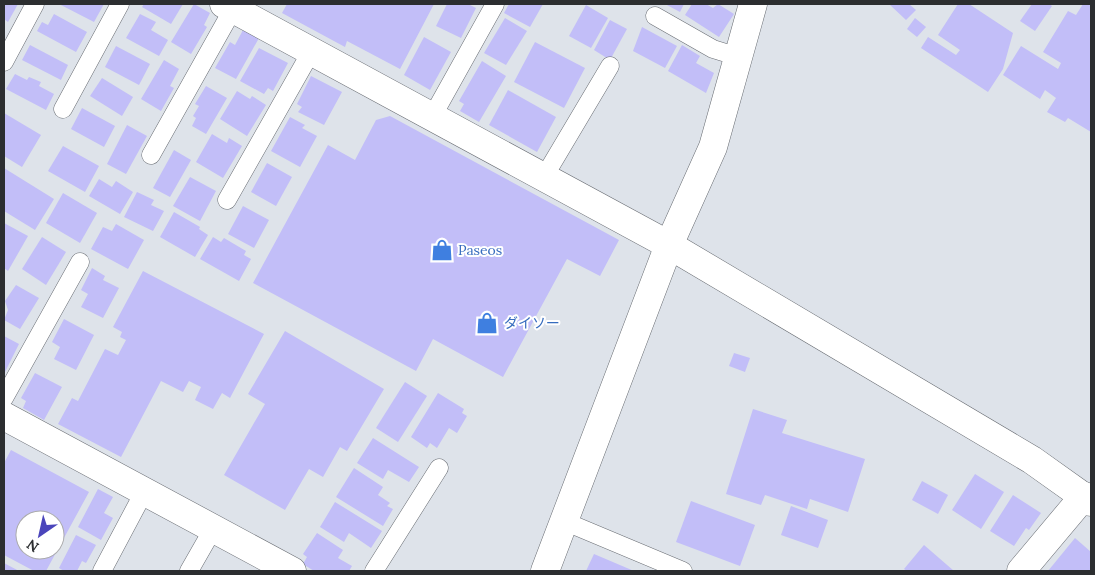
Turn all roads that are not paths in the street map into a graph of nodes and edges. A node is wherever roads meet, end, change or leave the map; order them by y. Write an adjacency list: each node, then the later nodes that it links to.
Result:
1 (35, 4): 9 (lane)
2 (120, 4): 11 (lane)
3 (495, 4): 12 (lane)
4 (753, 4): 8 (street)
5 (228, 6): 7 (street); 13 (lane)
6 (655, 16): 8 (lane)
7 (311, 52): 12 (street); 15 (lane)
8 (739, 57): 16 (street)
9 (4, 62)
10 (610, 66): 14 (lane)
11 (63, 109)
12 (432, 117): 14 (street)
13 (151, 155)
14 (544, 177): 16 (street)
15 (228, 200)
16 (669, 244): 22 (street); 23 (street)
17 (80, 262): 18 (lane)
18 (4, 398)
19 (4, 416): 21 (street)
20 (439, 468): 28 (lane)
21 (144, 492): 24 (street); 25 (lane)
22 (1088, 499): 31 (street)
23 (566, 522): 29 (street); 30 (lane)
24 (213, 529): 26 (lane); 27 (street)
25 (102, 571)
26 (189, 571)
27 (292, 571)
28 (374, 571)
29 (545, 571)
30 (683, 571)
31 (1021, 571)

